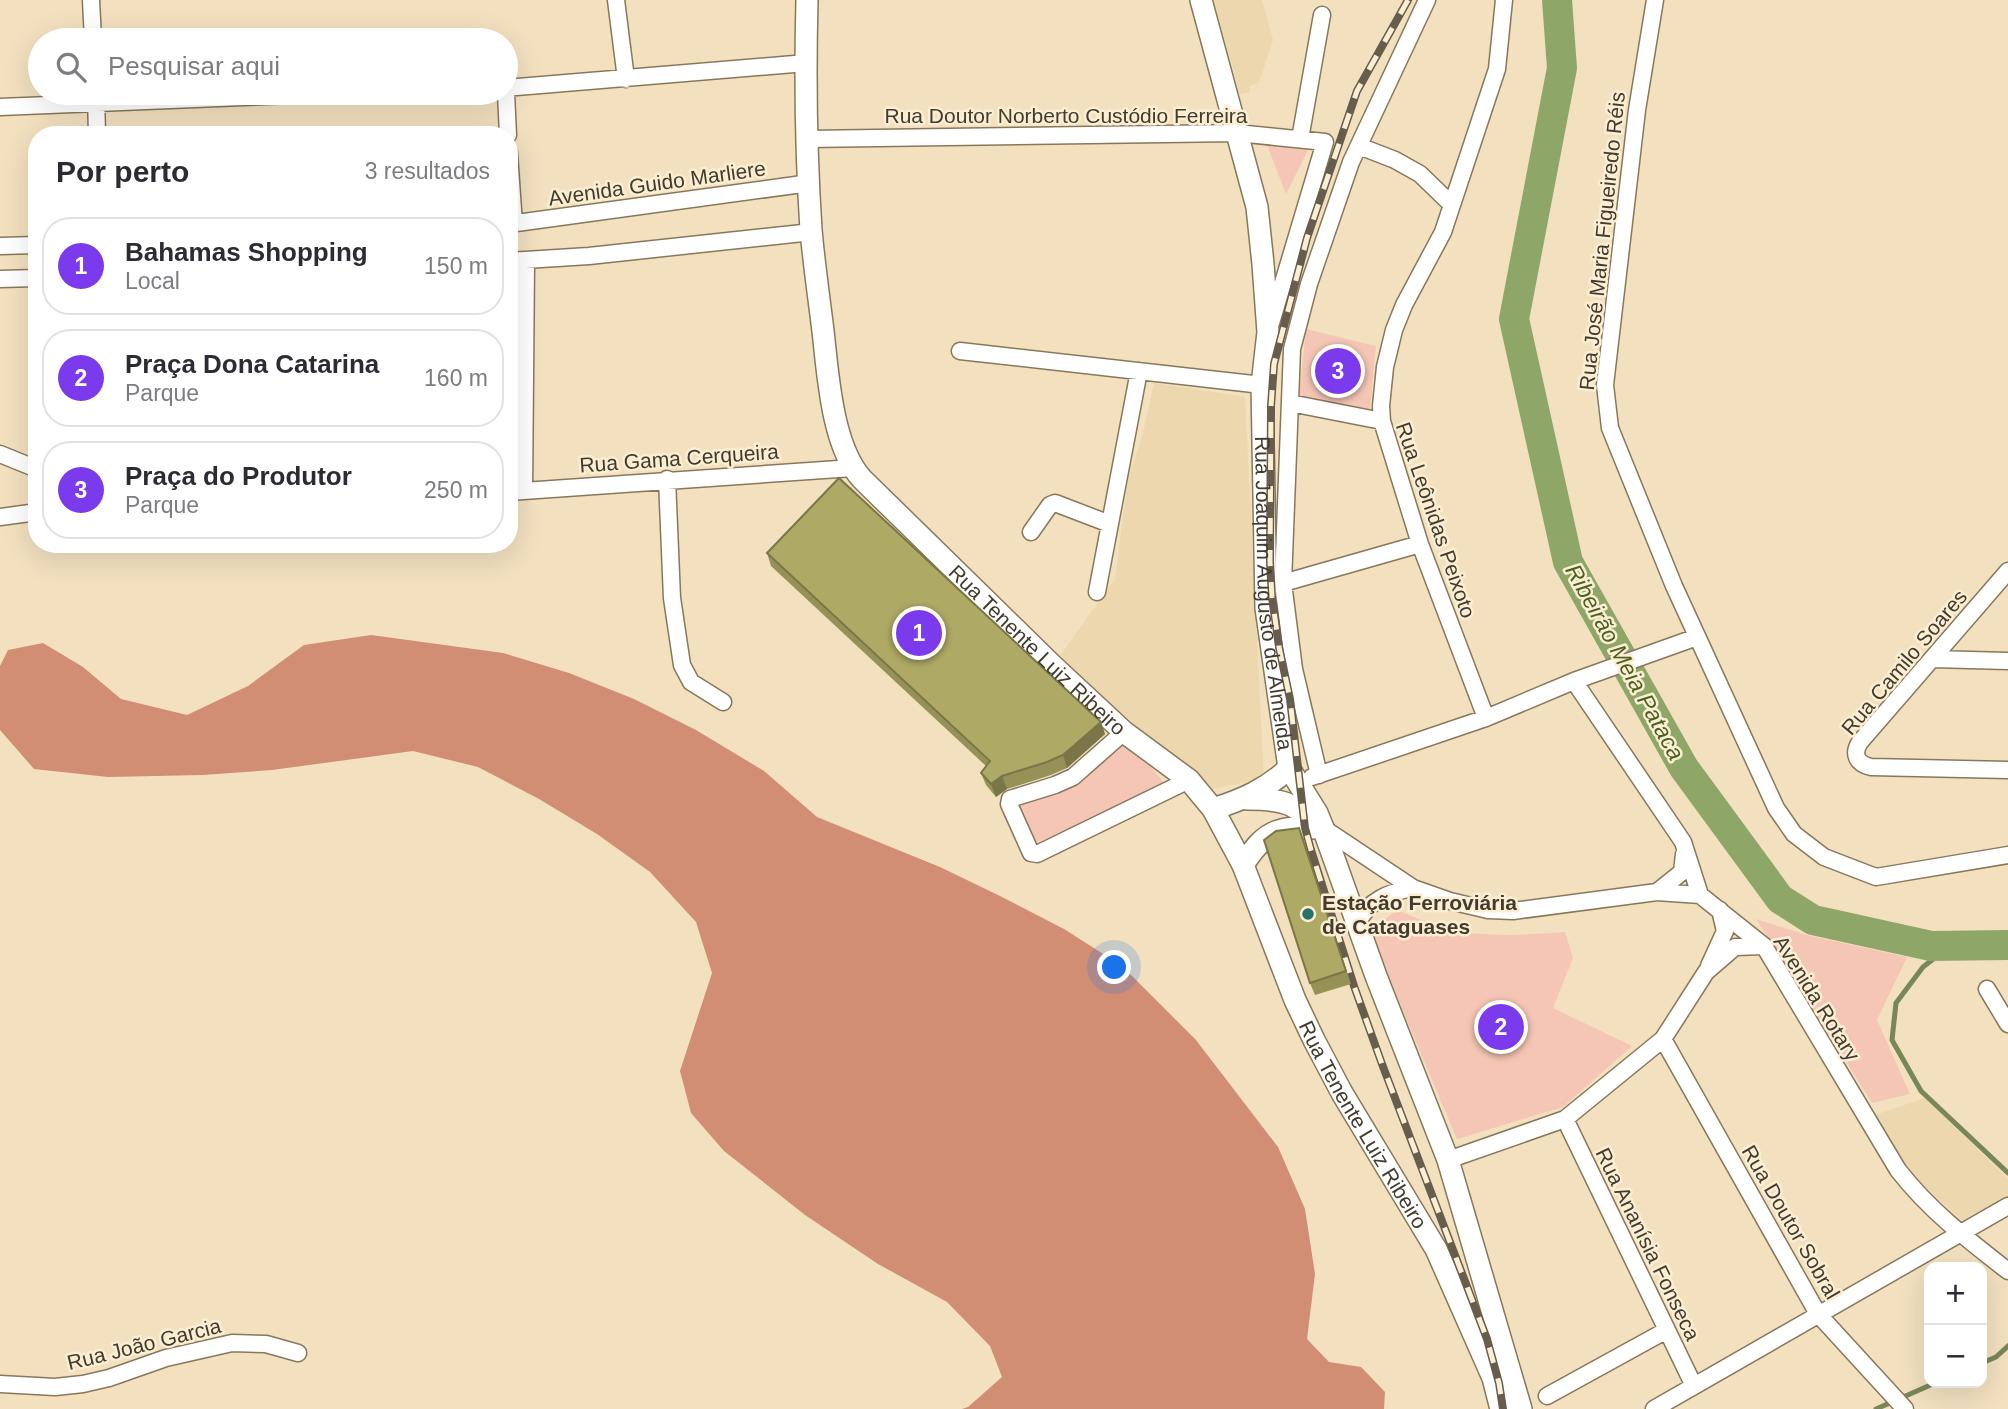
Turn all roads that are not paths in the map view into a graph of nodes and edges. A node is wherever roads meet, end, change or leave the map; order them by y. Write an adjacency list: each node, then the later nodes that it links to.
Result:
1 (91, 0): 9 (street)
2 (616, 0): 11 (street)
3 (807, 0): 10 (main road, Rua Tenente Luiz Ribeiro)
4 (1202, 0): 19 (main road, Rua Joaquim Augusto de Almeida)
5 (1427, 0): 22 (street)
6 (1503, 0): 24 (street)
7 (1655, 0): 51 (street, Rua José Maria Figueiredo Réis)
8 (1322, 15): 21 (street)
9 (92, 28)
10 (806, 63): 11 (street); 20 (main road, Rua Tenente Luiz Ribeiro)
11 (626, 79): 12 (street)
12 (518, 89)
13 (28, 104): 16 (street)
14 (96, 105): 17 (street)
15 (507, 105): 18 (street)
16 (0, 107)
17 (97, 126)
18 (508, 126)
19 (1237, 133): 20 (street, Rua Doutor Norberto Custódio Ferreira); 21 (street, Rua Doutor Norberto Custódio Ferreira); 32 (main road, Rua Joaquim Augusto de Almeida)
20 (807, 139): 23 (main road, Rua Tenente Luiz Ribeiro)
21 (1300, 139): 32 (street, Rua Doutor Norberto Custódio Ferreira)
22 (1359, 146): 24 (street); 36 (street)
23 (810, 183): 25 (street, Avenida Guido Marliere); 26 (main road, Rua Tenente Luiz Ribeiro)
24 (1452, 205): 37 (street)
25 (518, 223)
26 (811, 232): 29 (street); 40 (main road, Rua Tenente Luiz Ribeiro)
27 (28, 245): 28 (street)
28 (0, 246)
29 (518, 261)
30 (28, 278): 31 (street)
31 (0, 279)
32 (1268, 332): 35 (main road, Rua Joaquim Augusto de Almeida)
33 (960, 351): 34 (street)
34 (1139, 371): 35 (street); 45 (street)
35 (1262, 385): 59 (main road, Rua Joaquim Augusto de Almeida)
36 (1290, 403): 37 (street, Rua Leônidas Peixoto); 49 (street)
37 (1382, 421): 47 (street, Rua Leônidas Peixoto)
38 (0, 454): 39 (street)
39 (28, 465)
40 (852, 468): 41 (street, Rua Gama Cerqueira); 57 (main road, Rua Tenente Luiz Ribeiro)
41 (667, 479): 42 (street, Rua Gama Cerqueira); 55 (street)
42 (518, 491)
43 (28, 513): 44 (street)
44 (0, 517)
45 (1110, 524): 46 (street); 50 (street)
46 (1031, 532)
47 (1420, 544): 49 (street); 56 (street, Rua Leônidas Peixoto)
48 (2007, 573): 52 (street, Rua Camilo Soares)
49 (1283, 583): 59 (street)
50 (1097, 592)
51 (1698, 638): 54 (street); 65 (street, Rua José Maria Figueiredo Réis)
52 (1932, 659): 53 (street); 58 (street, Rua Camilo Soares)
53 (2008, 662)
54 (1574, 681): 56 (street); 64 (street)
55 (723, 702)
56 (1486, 718): 59 (street)
57 (1124, 732): 60 (main road, Rua Tenente Luiz Ribeiro); 60 (street)
58 (2008, 769)
59 (1304, 775): 61 (main road); 63 (main road, Rua Joaquim Augusto de Almeida)
60 (1189, 780): 62 (main road, Rua Tenente Luiz Ribeiro)
61 (1245, 799): 62 (main road); 63 (main road)
62 (1213, 809): 66 (main road, Rua Tenente Luiz Ribeiro)
63 (1323, 828): 66 (main road); 67 (street); 71 (main road, Rua Joaquim Augusto de Almeida)
64 (1683, 842): 68 (street); 69 (street)
65 (2008, 855)
66 (1243, 865): 88 (main road, Rua Tenente Luiz Ribeiro)
67 (1413, 888): 68 (street); 71 (street)
68 (1657, 892): 69 (street)
69 (1700, 895): 70 (street, Avenida Rotary)
70 (1720, 910): 72 (street, Avenida Rotary); 73 (street)
71 (1358, 923): 78 (main road, Rua Joaquim Augusto de Almeida)
72 (1764, 946): 73 (street); 80 (street, Avenida Rotary)
73 (1706, 972): 76 (street)
74 (1987, 989): 75 (street)
75 (2008, 1024)
76 (1662, 1039): 77 (street); 82 (street, Rua Doutor Sobral)
77 (1565, 1119): 78 (street); 83 (street, Rua Ananísia Fonseca)
78 (1448, 1160): 89 (main road, Rua Joaquim Augusto de Almeida)
79 (2008, 1206): 80 (street)
80 (1959, 1233): 81 (street, Avenida Rotary); 82 (street)
81 (2008, 1271)
82 (1818, 1314): 86 (street); 91 (street, Rua Doutor Sobral)
83 (1667, 1330): 86 (street, Rua Ananísia Fonseca); 87 (street)
84 (298, 1353): 85 (street, Rua João Garcia)
85 (0, 1384)
86 (1694, 1386): 90 (street)
87 (1547, 1396)
88 (1501, 1409)
89 (1521, 1409)
90 (1654, 1409)
91 (1905, 1409)

